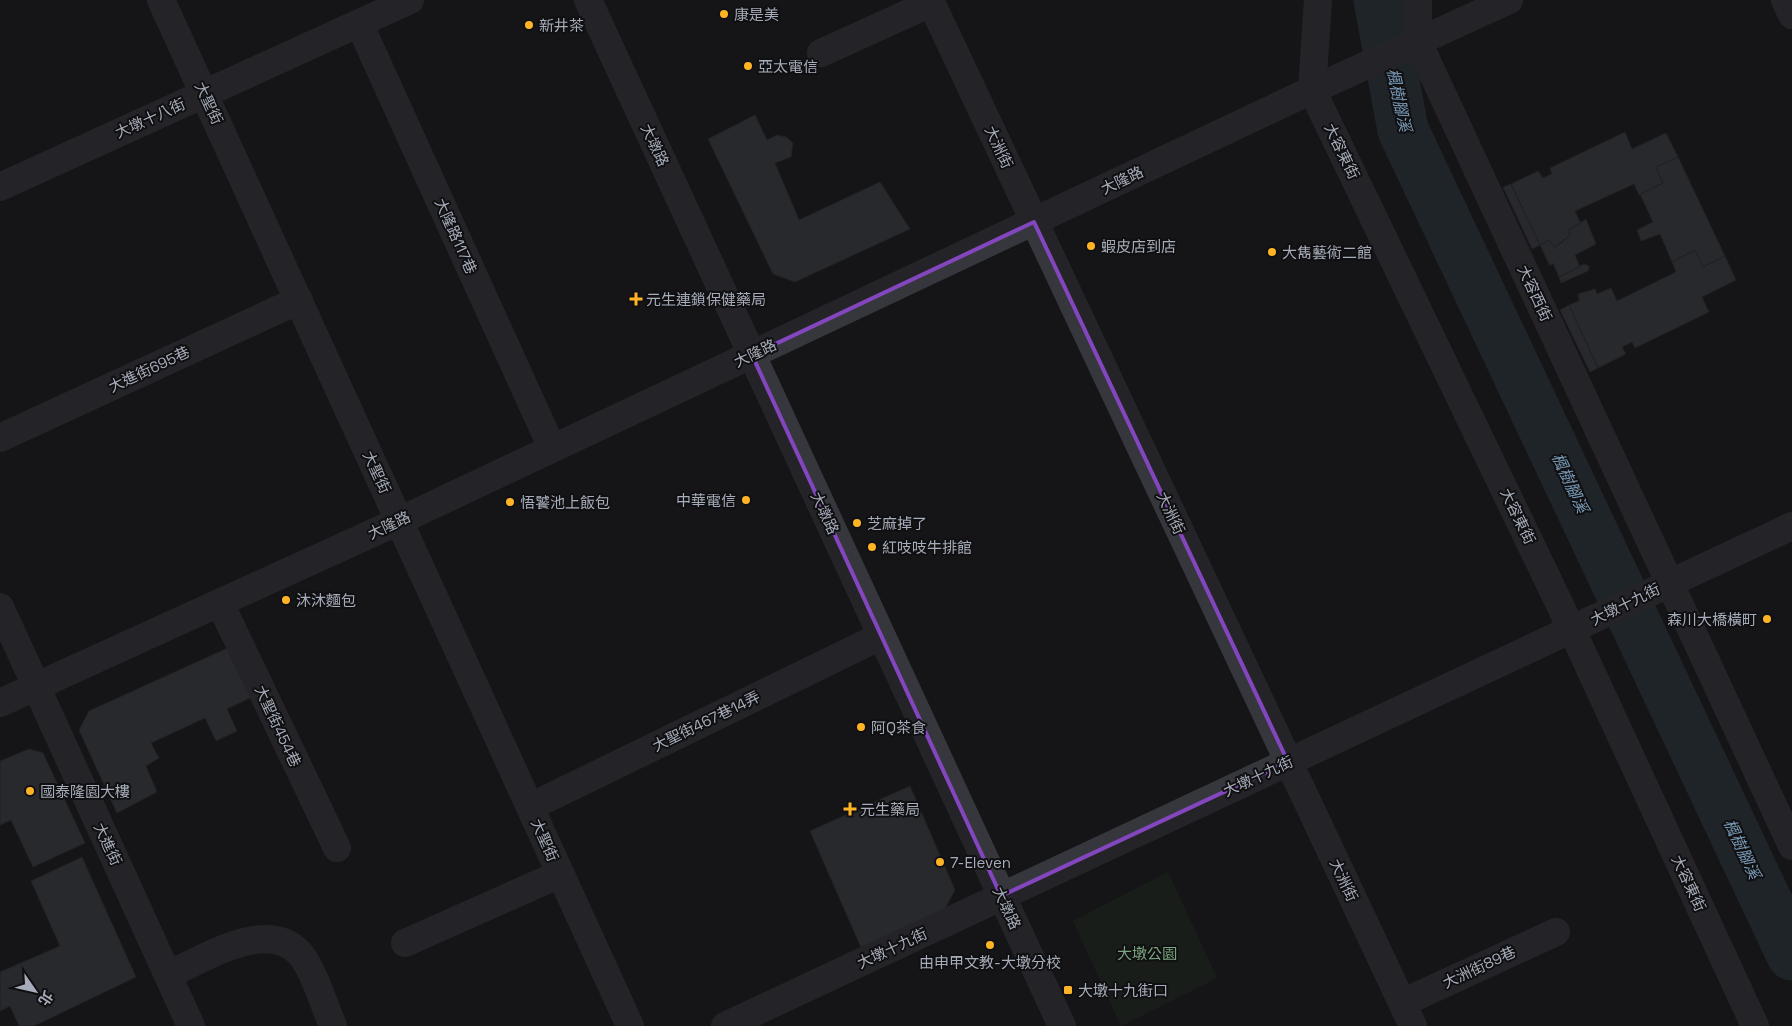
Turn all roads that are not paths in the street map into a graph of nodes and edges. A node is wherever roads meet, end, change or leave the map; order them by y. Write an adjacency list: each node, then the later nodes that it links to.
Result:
1 (161, 0): 14 (street, 大聖街)
2 (410, 0): 10 (street, 大墩十八街)
3 (588, 0): 18 (street, 大墩路)
4 (1318, 0): 13 (street, 大容東街)
5 (1418, 0): 11 (street, 大容西街)
6 (1509, 0): 11 (street, 大隆路)
7 (1785, 0): 9 (street)
8 (931, 1): 12 (street); 16 (street, 大洲街)
9 (1792, 15)
10 (359, 23): 14 (street, 大墩十八街); 20 (street, 大隆路117巷)
11 (1418, 42): 13 (street, 大隆路); 23 (street, 大容西街)
12 (821, 53)
13 (1312, 90): 16 (street, 大隆路); 26 (street, 大容東街)
14 (205, 94): 15 (street, 大墩十八街); 17 (street, 大聖街)
15 (0, 187)
16 (1034, 222): 18 (street, 大隆路); 30 (street, 大洲街)
17 (299, 300): 19 (street, 大進街695巷); 21 (street, 大聖街)
18 (752, 355): 20 (street, 大隆路); 27 (street, 大墩路)
19 (0, 438)
20 (552, 448): 21 (street, 大隆路)
21 (400, 521): 24 (street, 大隆路); 31 (street, 大聖街)
22 (1792, 526): 23 (street, 大墩十九街)
23 (1669, 583): 26 (street, 大墩十九街); 32 (street)
24 (220, 603): 28 (street, 大隆路); 33 (street, 大聖街454巷)
25 (0, 608): 28 (street, 大進街)
26 (1572, 630): 30 (street, 大墩十九街); 45 (street, 大容東街)
27 (881, 636): 31 (street, 大聖街467巷14弄); 35 (street, 大墩路)
28 (36, 687): 29 (street, 大隆路); 38 (street, 大進街)
29 (0, 703)
30 (1288, 762): 35 (street, 大墩十九街); 39 (street, 大洲街)
31 (530, 807): 34 (street, 大聖街)
32 (1792, 846)
33 (337, 848)
34 (560, 874): 37 (street); 42 (street, 大聖街)
35 (1001, 896): 43 (street, 大墩十九街); 44 (street, 大墩路)
36 (1556, 932): 39 (street, 大洲街89巷)
37 (405, 943)
38 (168, 976): 40 (street, 大進街); 41 (street)
39 (1407, 1014)
40 (191, 1026)
41 (333, 1026)
42 (630, 1026)
43 (725, 1026)
44 (1062, 1026)
45 (1755, 1026)

